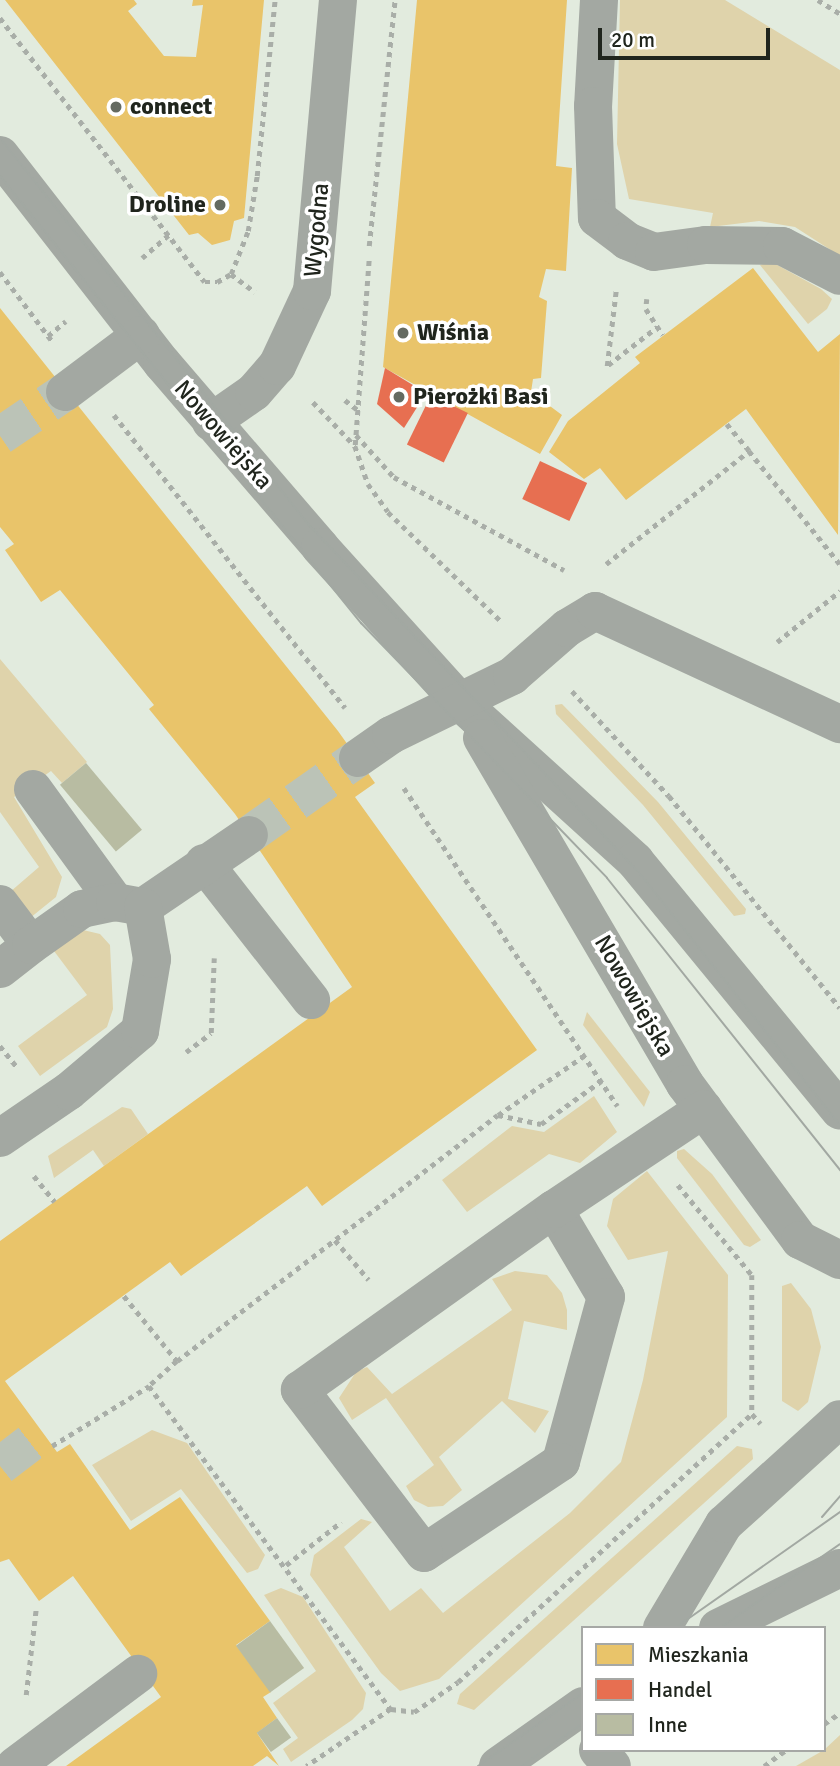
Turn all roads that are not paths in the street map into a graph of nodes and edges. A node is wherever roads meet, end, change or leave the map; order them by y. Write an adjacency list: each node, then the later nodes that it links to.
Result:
1 (338, 0): 7 (street, Wygodna)
2 (599, 0): 4 (street)
3 (0, 156): 5 (street, Nowowiejska)
4 (840, 276)
5 (141, 335): 6 (street); 7 (street, Nowowiejska)
6 (65, 392)
7 (211, 422): 8 (street, Nowowiejska)
8 (461, 704): 9 (street); 10 (street); 19 (street, Nowowiejska); 20 (street, Nowowiejska)
9 (840, 724)
10 (367, 752)
11 (33, 789): 15 (street)
12 (249, 835): 13 (street)
13 (204, 863): 15 (street); 18 (street)
14 (0, 904): 16 (street)
15 (129, 905): 16 (street); 21 (street)
16 (31, 944): 17 (street)
17 (0, 969)
18 (311, 1000)
19 (704, 1110): 22 (street); 23 (street, Nowowiejska)
20 (840, 1111)
21 (0, 1138)
22 (554, 1209): 22 (street)
23 (840, 1260)
24 (840, 1419): 26 (street)
25 (840, 1568): 27 (street)
26 (663, 1626)
27 (722, 1626)
28 (138, 1674): 31 (street)
29 (578, 1718): 32 (street)
30 (600, 1752): 33 (street)
31 (20, 1762)
32 (498, 1766)
33 (612, 1766)

